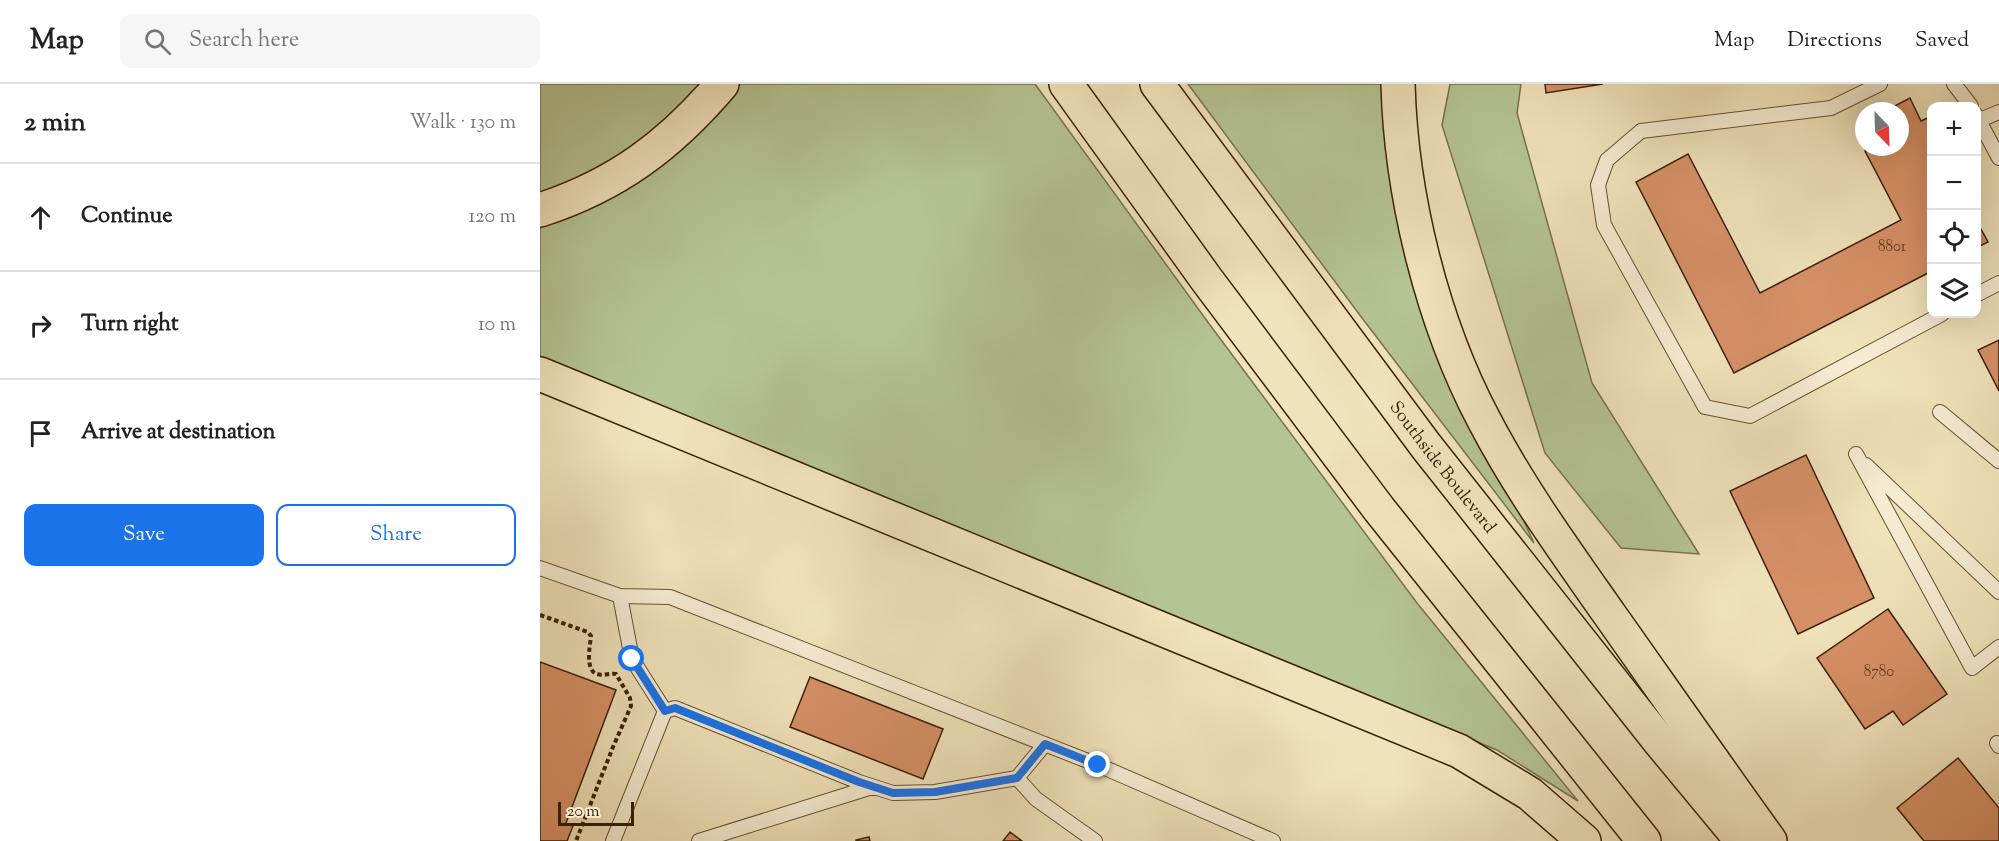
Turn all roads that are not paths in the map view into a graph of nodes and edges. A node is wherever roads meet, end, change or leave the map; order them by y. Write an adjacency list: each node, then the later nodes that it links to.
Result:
1 (722, 84): 12 (highway)
2 (1066, 84): 32 (highway)
3 (1157, 84): 33 (highway, Southside Boulevard)
4 (1398, 84): 34 (highway)
5 (1880, 84): 15 (lane)
6 (1954, 84): 7 (lane)
7 (1968, 102)
8 (1999, 112): 9 (lane)
9 (1981, 116)
10 (1981, 123): 11 (lane)
11 (1999, 158)
12 (540, 210)
13 (1999, 283): 14 (lane)
14 (1981, 293)
15 (1934, 318)
16 (540, 374): 31 (highway)
17 (1940, 412): 18 (lane)
18 (1999, 461)
19 (540, 568): 21 (lane)
20 (1999, 592): 22 (lane)
21 (620, 596): 23 (lane); 24 (lane)
22 (1999, 647)
23 (665, 711): 26 (lane); 27 (lane)
24 (1045, 744): 25 (lane); 30 (lane)
25 (1017, 778): 26 (lane); 29 (lane)
26 (872, 787): 28 (lane)
27 (612, 841)
28 (699, 841)
29 (1095, 841)
30 (1273, 841)
31 (1584, 841)
32 (1644, 841)
33 (1742, 841)
34 (1770, 841)

